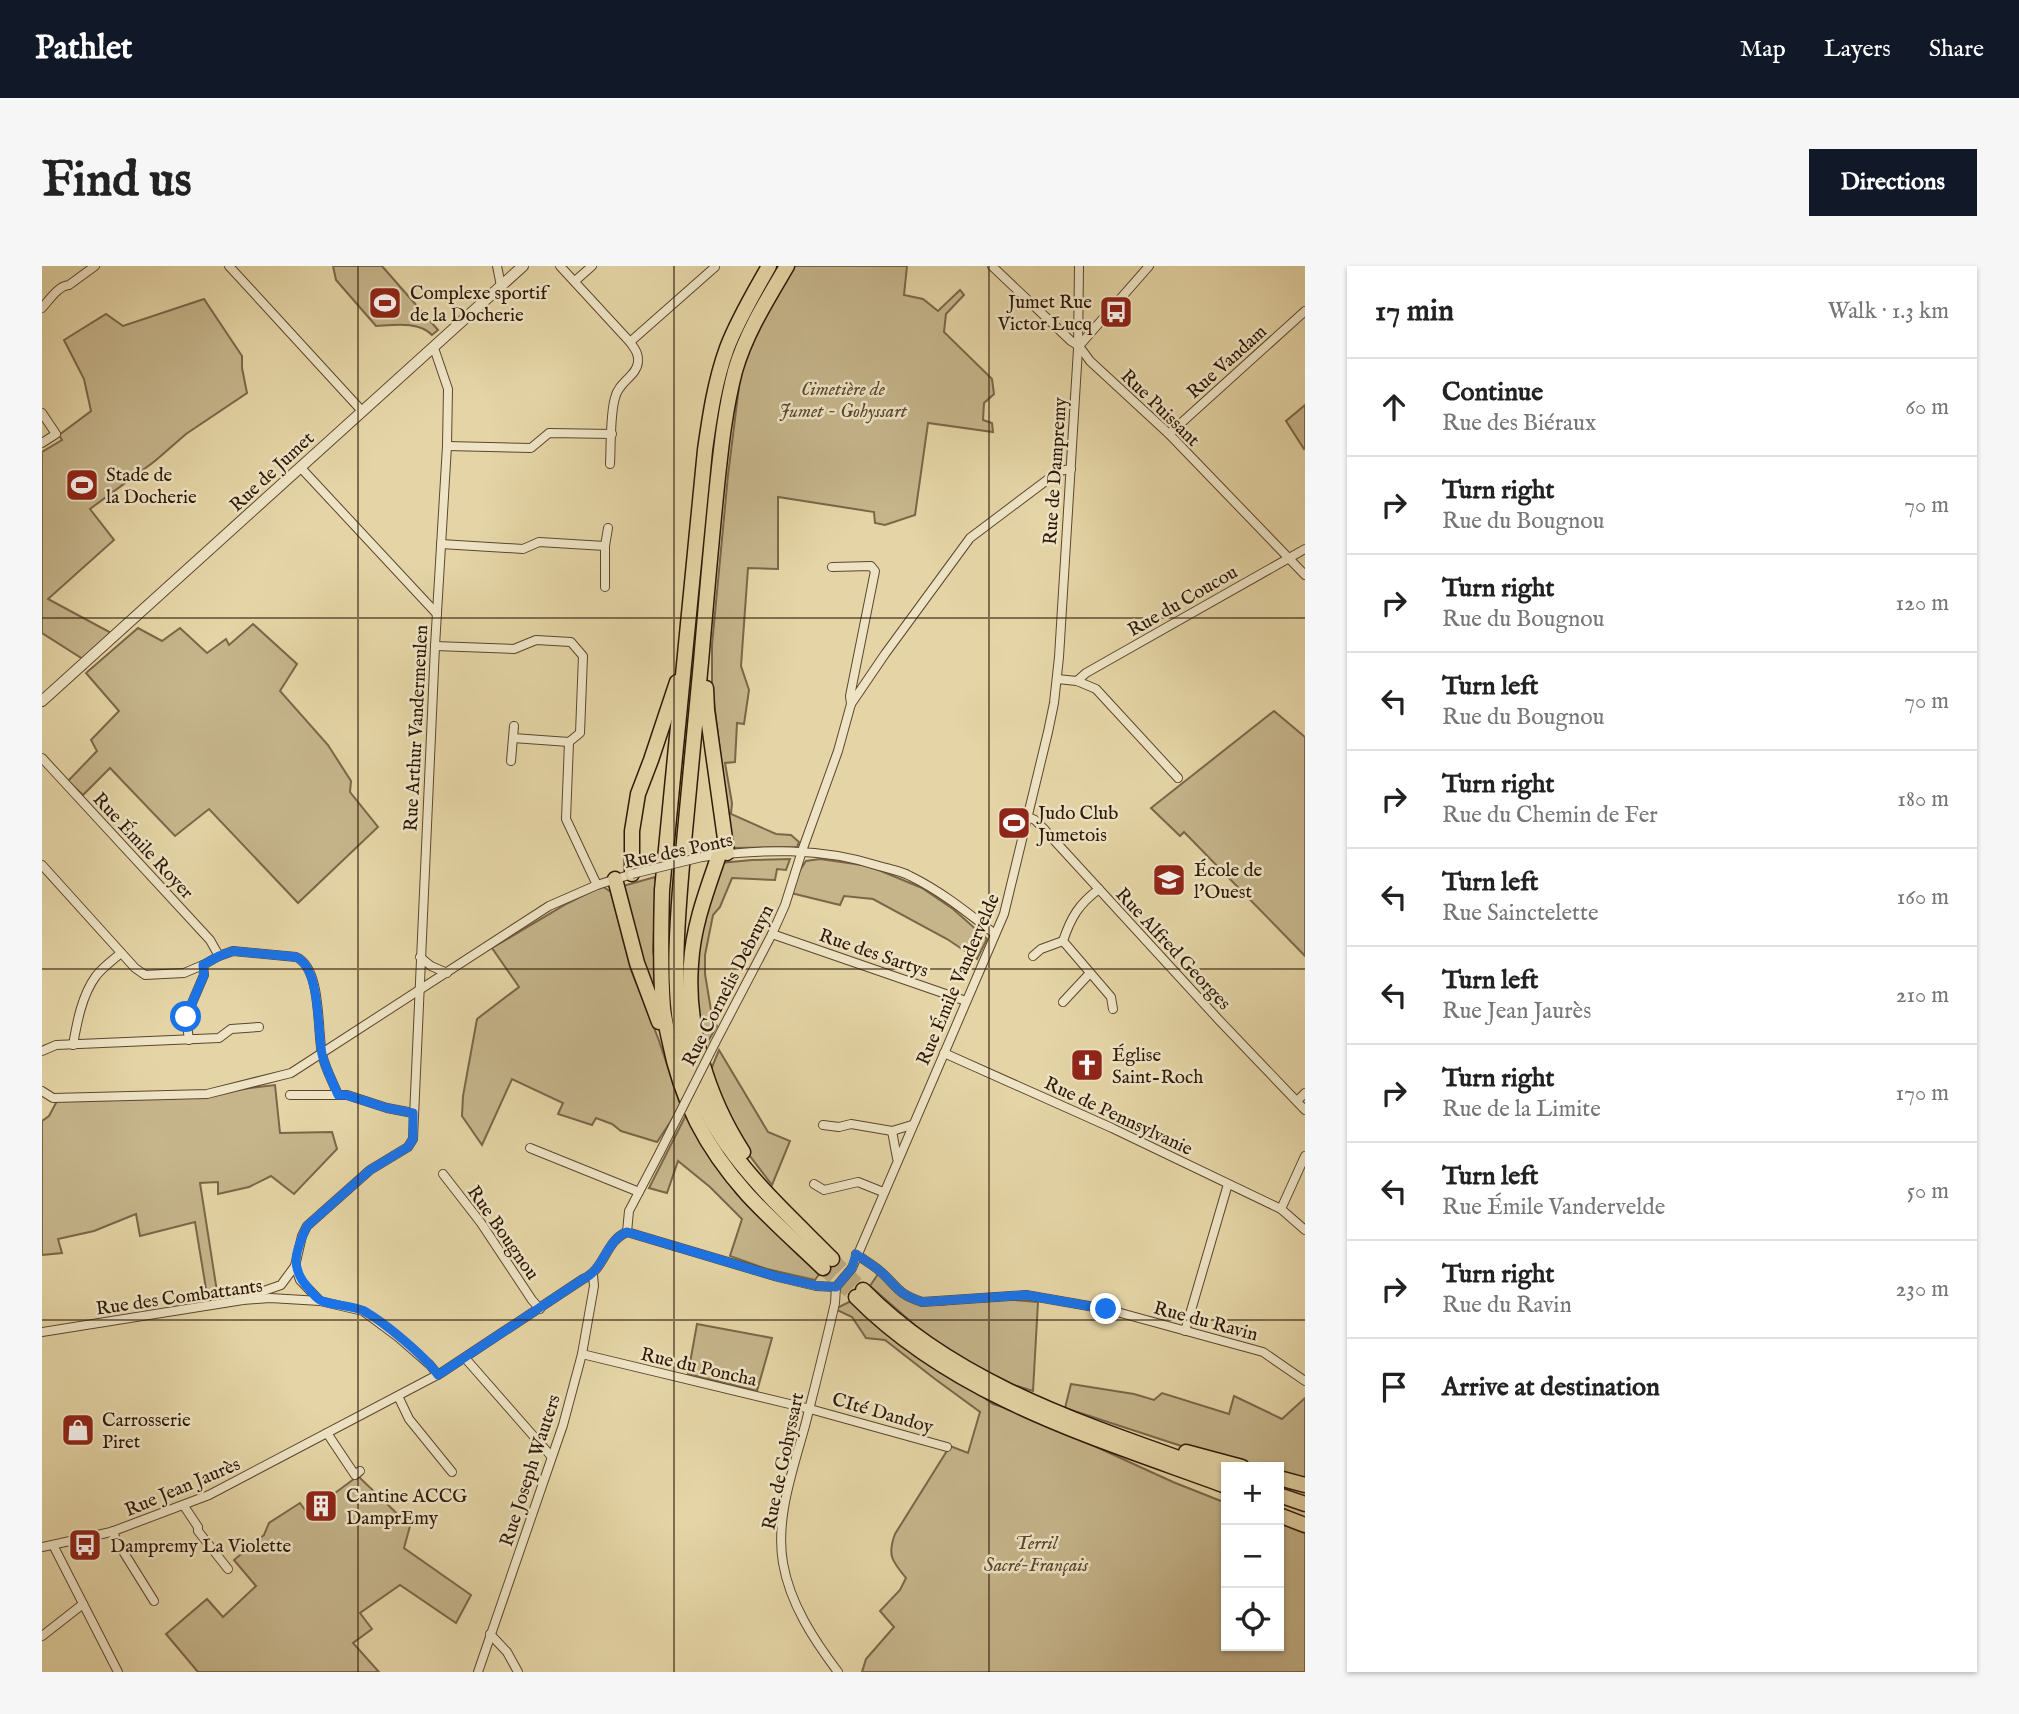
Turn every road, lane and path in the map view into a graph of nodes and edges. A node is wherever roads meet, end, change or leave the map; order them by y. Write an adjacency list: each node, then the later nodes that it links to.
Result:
1 (95, 266): 15 (street)
2 (229, 266): 20 (street)
3 (497, 266): 14 (street)
4 (523, 266): 14 (street, Rue de Jumet)
5 (560, 266): 13 (street)
6 (592, 266): 13 (street)
7 (714, 266): 17 (street)
8 (769, 266): 40 (highway)
9 (787, 266): 38 (highway)
10 (992, 266): 18 (street, Rue Puissant)
11 (1079, 266): 18 (street, Rue de Dampremy)
12 (1149, 266): 18 (street)
13 (575, 281): 17 (street)
14 (501, 286): 19 (street, Rue de Jumet)
15 (44, 302)
16 (1305, 311): 23 (street, Rue Vandam)
17 (630, 342): 22 (street)
18 (1079, 346): 23 (street, Rue Puissant); 28 (street, Rue de Dampremy)
19 (434, 348): 20 (street, Rue de Jumet); 25 (street, Rue Arthur Vandermeulen)
20 (362, 411): 27 (street, Rue de Jumet)
21 (42, 413): 24 (street)
22 (612, 434): 25 (street); 26 (street)
23 (1169, 434): 33 (street, Rue Puissant)
24 (42, 443)
25 (447, 446): 30 (street, Rue Arthur Vandermeulen)
26 (610, 464)
27 (300, 468): 37 (street); 43 (street, Rue de Jumet)
28 (1070, 469): 41 (street, Rue de Dampremy); 44 (street, Rue Cornelis Debruyn)
29 (608, 528): 31 (street)
30 (441, 544): 31 (street); 37 (street, Rue Arthur Vandermeulen)
31 (605, 545): 36 (street)
32 (1305, 549): 33 (street, Rue du Coucou)
33 (1289, 558): 35 (street, Rue Puissant); 42 (street, Rue du Coucou)
34 (832, 567): 44 (street, Rue Cornelis Debruyn)
35 (1305, 575)
36 (605, 587)
37 (437, 614): 39 (street, Rue Arthur Vandermeulen)
38 (703, 638): 53 (highway); 99 (highway)
39 (435, 646): 47 (street); 65 (street, Rue Arthur Vandermeulen)
40 (686, 653): 55 (highway); 79 (highway)
41 (1057, 679): 42 (street); 51 (street, Rue Émile Vandervelde)
42 (1077, 681): 50 (street)
43 (42, 701)
44 (851, 704): 52 (street, Rue Cornelis Debruyn)
45 (514, 726): 46 (street)
46 (513, 738): 47 (street); 49 (street)
47 (569, 742): 57 (street)
48 (42, 758): 63 (street, Rue Émile Royer)
49 (511, 761)
50 (1178, 778)
51 (1028, 817): 58 (street, Rue Alfred Georges); 60 (street, Rue Émile Vandervelde)
52 (802, 851): 53 (street, Rue des Ponts); 59 (street, Rue Cornelis Debruyn); 60 (street, Rue des Ponts)
53 (723, 854): 55 (street, Rue des Ponts, bridge); 99 (highway)
54 (42, 865): 62 (street)
55 (632, 874): 56 (street, Rue des Ponts)
56 (615, 879): 57 (street, Rue des Ponts); 79 (highway)
57 (597, 885): 67 (street, Rue des Ponts)
58 (1098, 889): 61 (street); 84 (street, Rue Alfred Georges)
59 (772, 933): 70 (street, Rue des Sartys); 96 (street, Rue Cornelis Debruyn, bridge)
60 (995, 934): 70 (street, Rue Émile Vandervelde)
61 (1063, 941): 64 (street); 68 (street)
62 (121, 953): 66 (street); 75 (street)
63 (219, 956): 66 (street); 78 (street)
64 (1033, 956)
65 (420, 957): 67 (street); 69 (street, Rue Arthur Vandermeulen)
66 (203, 965): 74 (street)
67 (447, 973): 69 (street, Rue des Ponts)
68 (1090, 973): 71 (street); 72 (street)
69 (419, 991): 78 (street, Rue des Ponts); 86 (street, Rue Arthur Vandermeulen)
70 (966, 1001): 77 (street, Rue Émile Vandervelde)
71 (1063, 1002)
72 (1113, 1009)
73 (260, 1027): 74 (street)
74 (189, 1040): 75 (street)
75 (73, 1045): 76 (street)
76 (42, 1051)
77 (944, 1053): 88 (street, Rue Émile Vandervelde); 95 (street, Rue de Pennsylvanie)
78 (322, 1054): 80 (street, Rue des Ponts); 83 (street)
79 (673, 1060): 99 (highway)
80 (42, 1091)
81 (1305, 1093): 84 (street)
82 (290, 1095): 83 (street)
83 (338, 1095): 86 (street)
84 (1297, 1101): 85 (street, Rue Alfred Georges)
85 (1305, 1110)
86 (413, 1113): 103 (street, Rue Arthur Vandermeulen)
87 (822, 1125): 89 (street)
88 (912, 1125): 89 (street); 92 (street, Rue Émile Vandervelde)
89 (892, 1131): 92 (street)
90 (530, 1148): 96 (street)
91 (1305, 1156): 98 (street)
92 (897, 1158): 97 (street, Rue Émile Vandervelde)
93 (443, 1174): 109 (street, Rue Bougnou)
94 (814, 1184): 97 (street)
95 (1228, 1184): 98 (street, Rue de Pennsylvanie); 110 (street)
96 (639, 1192): 101 (street, Rue Cornelis Debruyn)
97 (883, 1192): 102 (street, Rue Émile Vandervelde)
98 (1281, 1209): 100 (street)
99 (794, 1220)
100 (1305, 1230)
101 (627, 1232): 104 (street, Rue Jean Jaurès); 105 (street)
102 (856, 1254): 105 (street, Rue Émile Vandervelde, bridge); 110 (street, Rue du Ravin)
103 (295, 1266): 107 (street); 108 (street)
104 (593, 1275): 109 (street, Rue Jean Jaurès); 112 (street, Rue Joseph Wauters)
105 (834, 1289): 117 (street, Rue de Gohyssart)
106 (859, 1294): 119 (highway)
107 (243, 1300): 108 (street, Rue des Combattants); 111 (street, Rue des Combattants)
108 (320, 1301): 114 (street, Rue des Combattants)
109 (540, 1309): 113 (street, Rue Jean Jaurès)
110 (1185, 1331): 115 (street, Rue du Ravin)
111 (42, 1332)
112 (582, 1354): 117 (street, Rue du Poncha); 121 (street, Rue Joseph Wauters)
113 (465, 1358): 114 (street, Rue Jean Jaurès); 121 (street)
114 (438, 1375): 116 (street, Rue Jean Jaurès)
115 (1305, 1381)
116 (398, 1396): 118 (street, Rue Jean Jaurès); 124 (street)
117 (810, 1409): 120 (street, CIté Dandoy); 148 (street, Rue de Gohyssart)
118 (327, 1433): 123 (street); 132 (street, Rue Jean Jaurès)
119 (1113, 1439): 122 (highway); 125 (highway); 127 (highway); 129 (highway)
120 (947, 1447)
121 (551, 1456): 143 (street, Rue Joseph Wauters)
122 (1224, 1462)
123 (360, 1471)
124 (452, 1472)
125 (1221, 1473)
126 (1284, 1479): 128 (highway)
127 (1221, 1484)
128 (1305, 1485)
129 (1221, 1494)
130 (1284, 1496): 131 (highway)
131 (1305, 1504)
132 (184, 1506): 137 (street, Rue Jean Jaurès); 140 (street)
133 (1284, 1507): 134 (highway)
134 (1305, 1515)
135 (1284, 1518): 136 (highway)
136 (1305, 1525)
137 (113, 1531): 138 (street, Rue Jean Jaurès); 141 (street)
138 (53, 1545): 139 (street, Rue Jean Jaurès); 142 (street)
139 (42, 1547)
140 (229, 1569)
141 (154, 1601)
142 (83, 1604): 144 (street); 145 (street)
143 (490, 1634): 146 (street, Rue Joseph Wauters); 147 (street)
144 (42, 1636)
145 (118, 1672)
146 (478, 1672)
147 (518, 1672)
148 (838, 1672)

